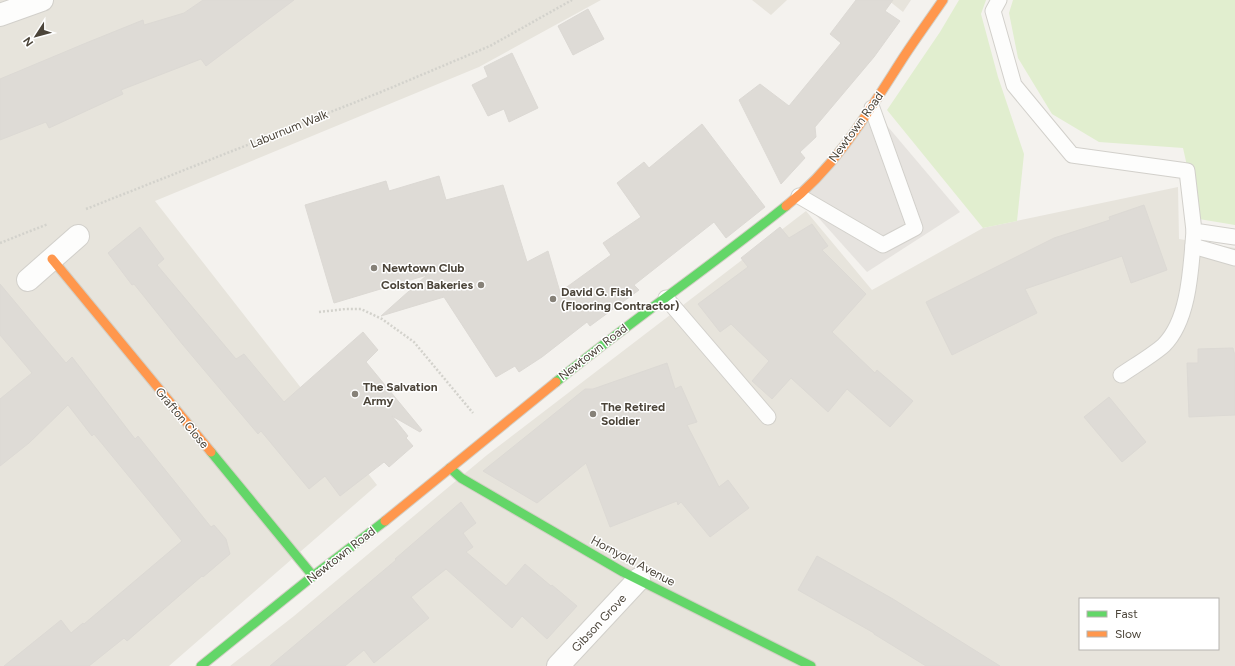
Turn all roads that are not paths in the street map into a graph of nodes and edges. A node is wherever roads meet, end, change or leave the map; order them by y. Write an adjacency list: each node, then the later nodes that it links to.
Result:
1 (42, 0): 4 (street)
2 (943, 0): 5 (main road, Newtown Road)
3 (999, 0): 7 (lane)
4 (0, 15)
5 (872, 108): 6 (main road, Newtown Road); 6 (lane)
6 (799, 196): 14 (main road, Newtown Road)
7 (1194, 231): 9 (lane); 10 (lane)
8 (78, 236): 12 (street)
9 (1235, 237)
10 (1193, 246): 11 (lane); 15 (lane)
11 (1235, 258)
12 (52, 260): 13 (street); 18 (main road, Grafton Close)
13 (28, 280)
14 (666, 298): 16 (lane); 17 (main road, Newtown Road)
15 (1121, 375)
16 (768, 417)
17 (450, 468): 18 (main road, Newtown Road); 19 (main road, Hornyold Avenue)
18 (313, 576): 20 (main road, Newtown Road)
19 (639, 579): 21 (street, Gibson Grove); 22 (main road, Hornyold Avenue)
20 (201, 666)
21 (558, 666)
22 (811, 666)

